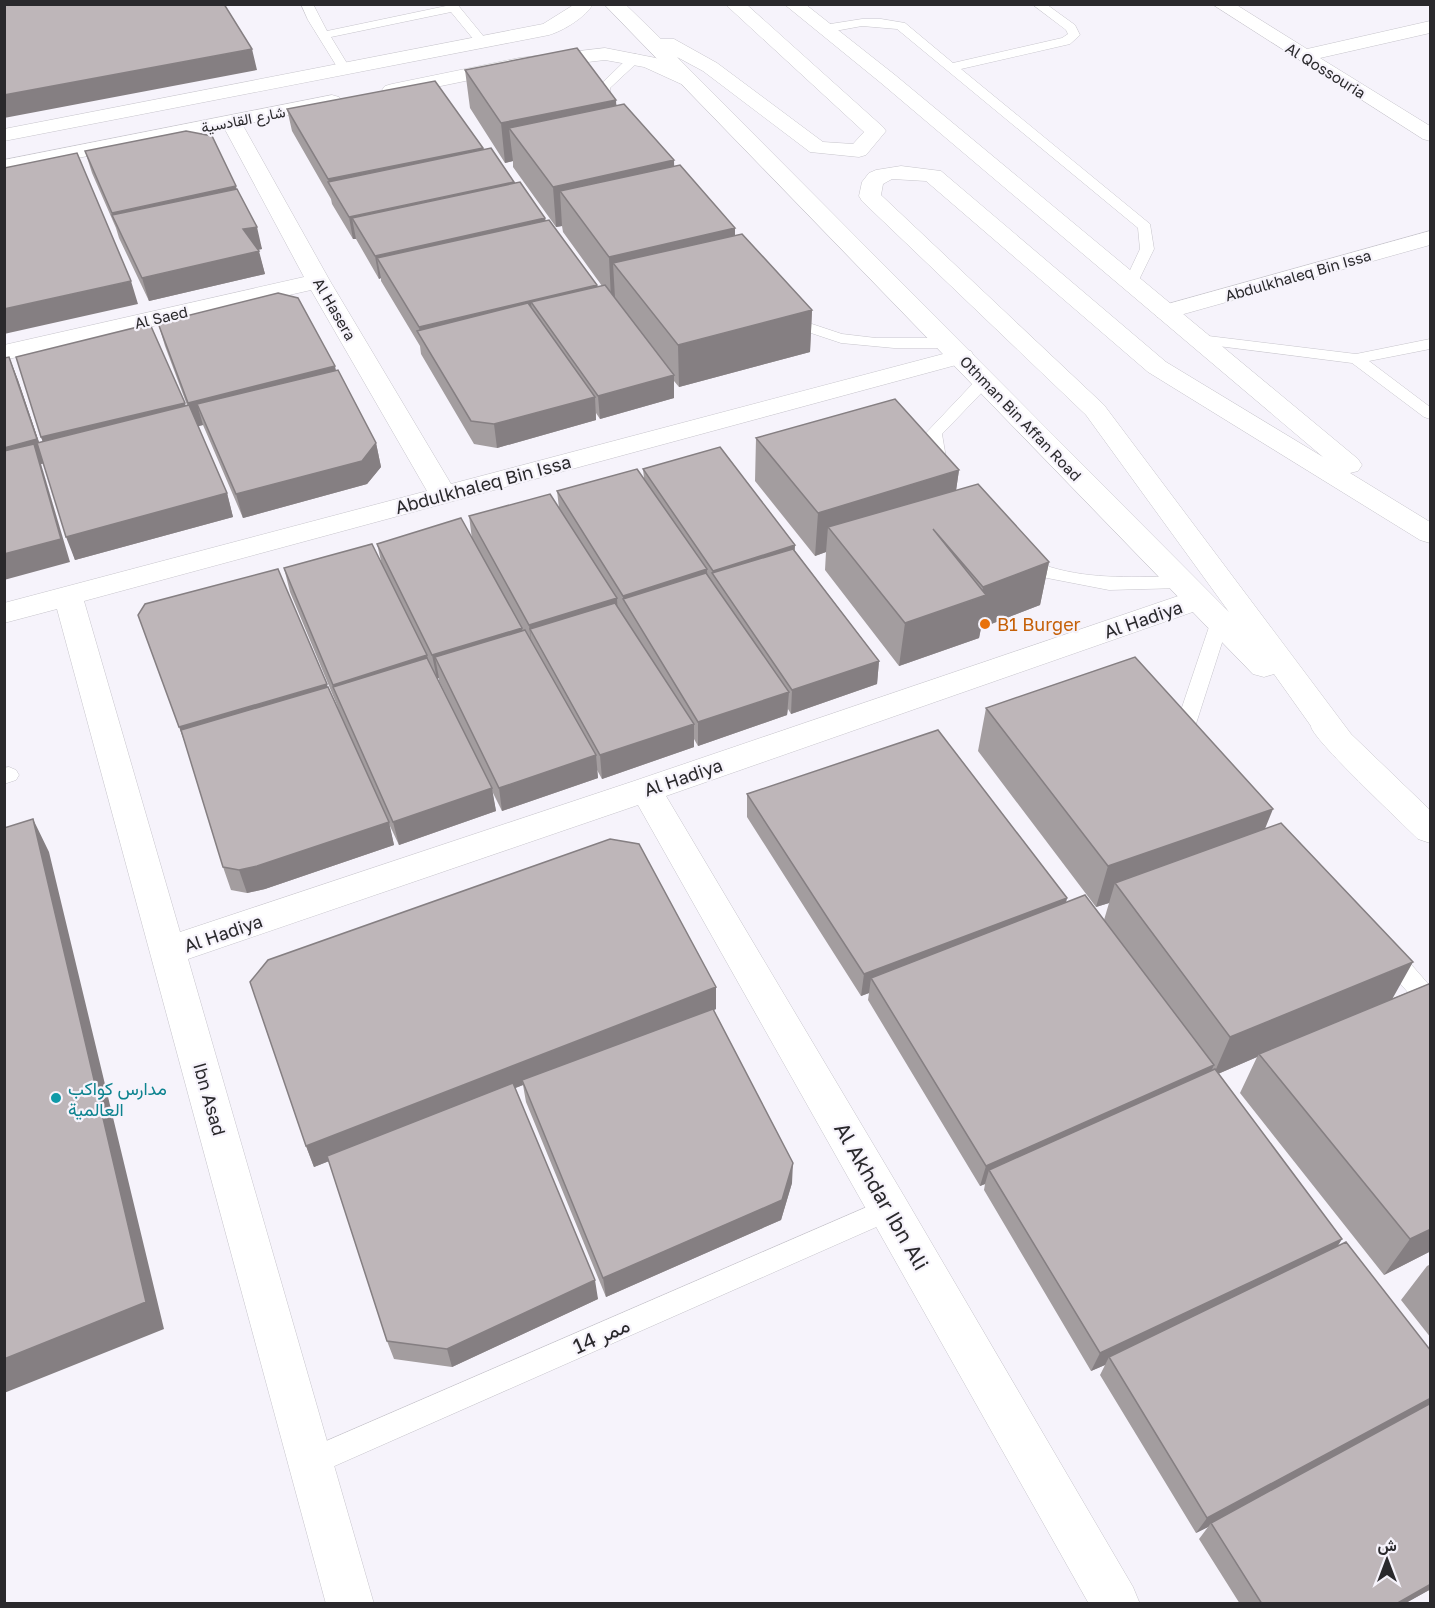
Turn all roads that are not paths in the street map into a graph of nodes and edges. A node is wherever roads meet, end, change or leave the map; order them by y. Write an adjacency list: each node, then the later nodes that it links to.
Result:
1 (307, 4): 13 (lane)
2 (584, 4): 9 (street, شارع القادسية)
3 (613, 4): 10 (street, Othman Bin Affan Road)
4 (734, 4): 10 (street)
5 (793, 4): 12 (street)
6 (1038, 4): 18 (lane)
7 (1221, 4): 16 (street, Al Qossouria)
8 (452, 6): 13 (lane); 14 (lane)
9 (559, 23): 14 (street, شارع القادسية); 15 (street)
10 (639, 27): 20 (street, Othman Bin Affan Road)
11 (1431, 27): 16 (street)
12 (824, 29): 18 (lane); 30 (street)
13 (323, 35): 19 (lane)
14 (483, 43): 19 (street, شارع القادسية)
15 (587, 55): 17 (street); 21 (street)
16 (1304, 57): 26 (street, Al Qossouria)
17 (635, 58): 20 (street); 24 (lane)
18 (951, 66): 30 (lane)
19 (345, 70): 25 (street, شارع القادسية)
20 (690, 82): 35 (street, Othman Bin Affan Road)
21 (369, 94)
22 (346, 99): 23 (street, شارع القادسية)
23 (231, 122): 27 (street, شارع القادسية); 29 (street, Al Hasera)
24 (626, 125)
25 (4, 135)
26 (1431, 135)
27 (4, 167)
28 (1431, 238): 32 (street, Abdulkhaleq Bin Issa)
29 (318, 281): 36 (street, Al Saed); 41 (street, Al Hasera)
30 (1131, 283): 32 (street)
31 (782, 301): 35 (lane)
32 (1166, 312): 33 (street)
33 (1200, 340): 37 (lane); 42 (street)
34 (1431, 344): 37 (lane)
35 (954, 350): 38 (street, Othman Bin Affan Road); 41 (street, Abdulkhaleq Bin Issa)
36 (4, 353)
37 (1356, 359): 39 (lane)
38 (985, 380): 40 (lane); 45 (street, Othman Bin Affan Road)
39 (1431, 414)
40 (952, 487)
41 (443, 494): 44 (street, Abdulkhaleq Bin Issa)
42 (1431, 534): 47 (street)
43 (1007, 542): 45 (lane)
44 (68, 595): 46 (street, Abdulkhaleq Bin Issa); 52 (street, Ibn Asad)
45 (1199, 601): 47 (street, Othman Bin Affan Road); 48 (lane); 49 (street, Al Hadiya)
46 (4, 613)
47 (1341, 742): 50 (street, Othman Bin Affan Road)
48 (1208, 758)
49 (646, 790): 52 (street, Al Hadiya); 54 (street, Al Akhdar Ibn Ali)
50 (1431, 830)
51 (1375, 940): 53 (lane)
52 (168, 951): 55 (street, Ibn Asad)
53 (1431, 1001)
54 (890, 1209): 55 (lane, ممر 14); 57 (street, Al Akhdar Ibn Ali)
55 (311, 1462): 56 (street, Ibn Asad)
56 (350, 1604)
57 (1116, 1604)

